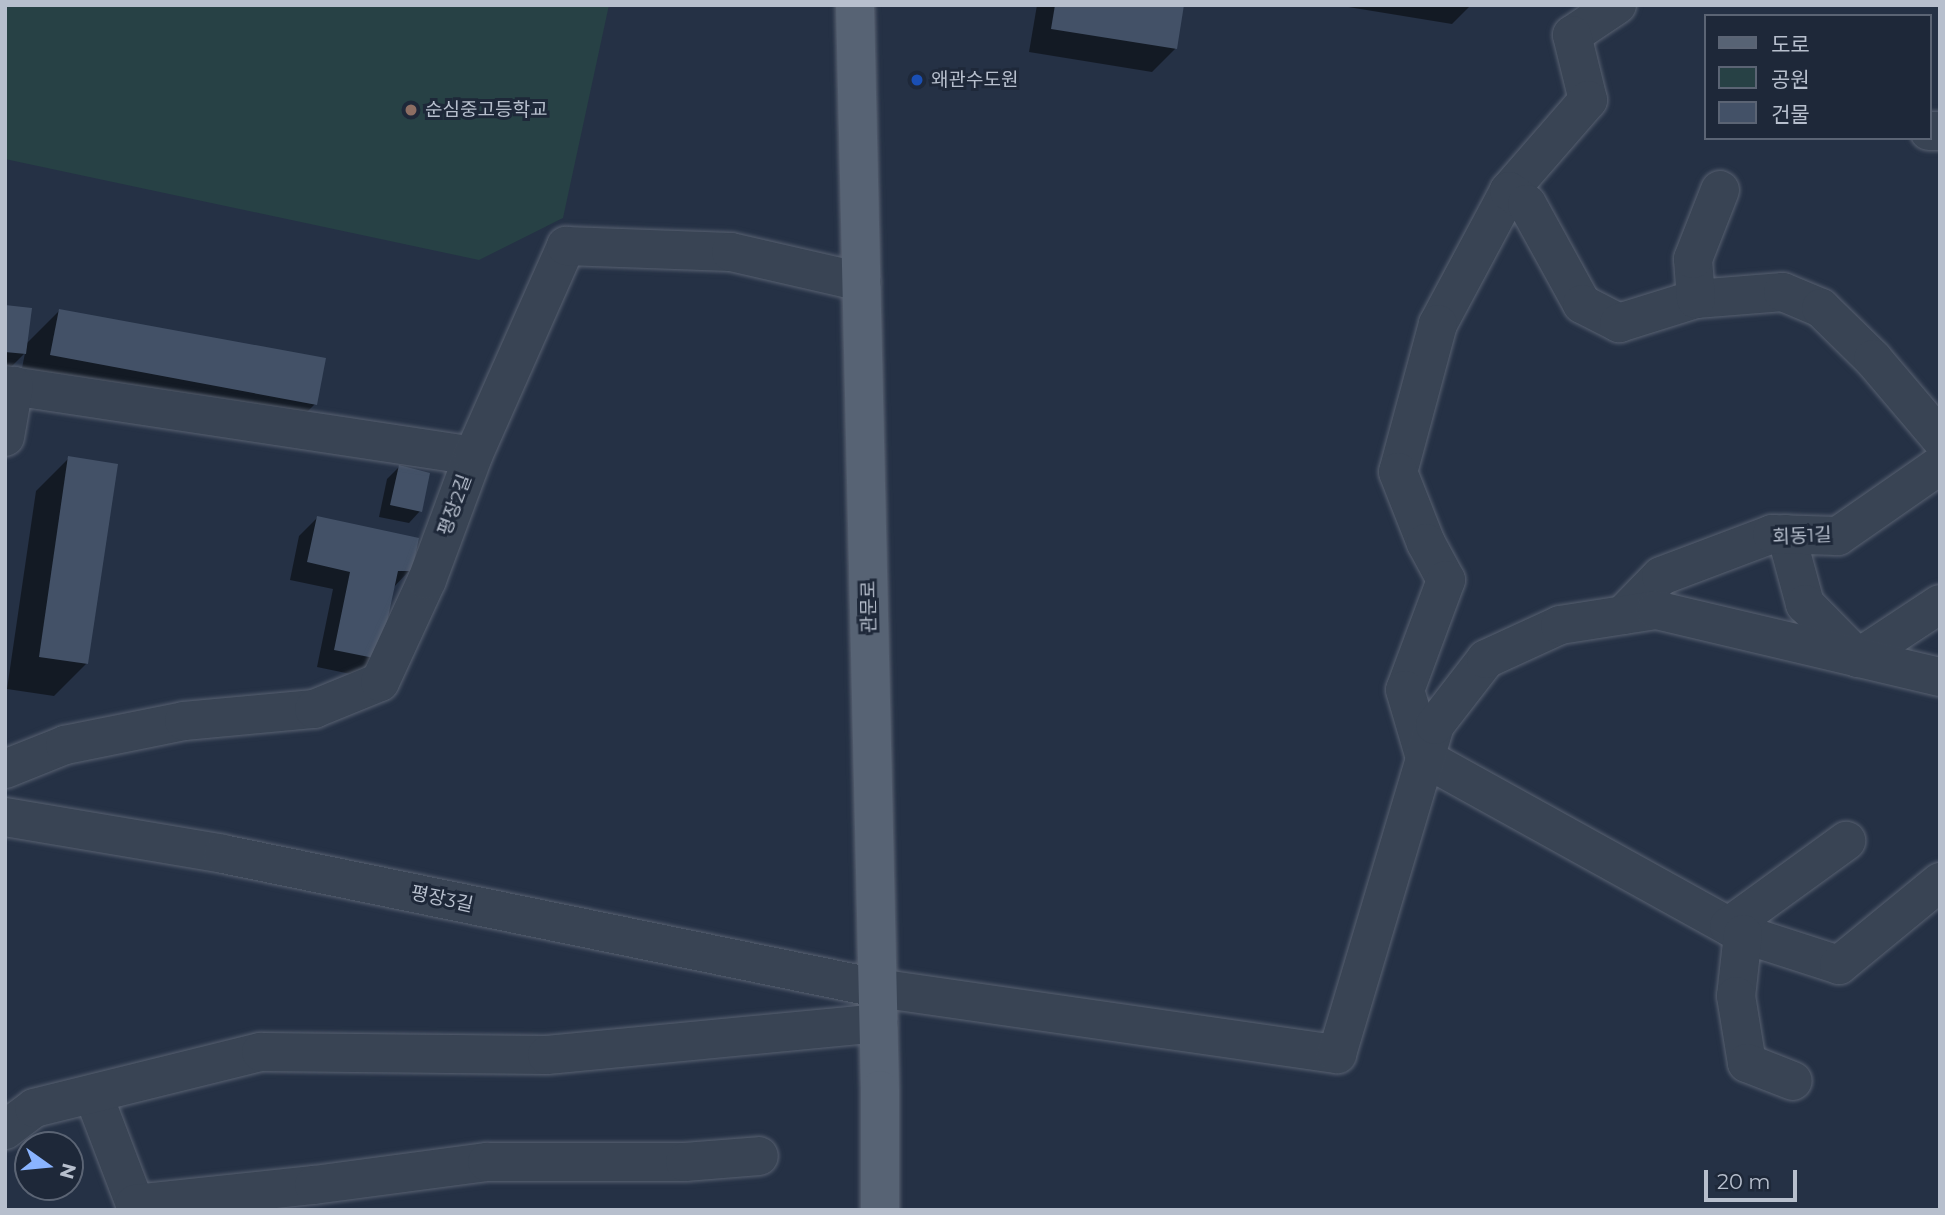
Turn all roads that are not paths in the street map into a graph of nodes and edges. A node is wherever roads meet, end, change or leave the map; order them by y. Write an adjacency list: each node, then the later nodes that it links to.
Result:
1 (855, 5): 5 (main road, 관문로)
2 (1617, 5): 4 (street)
3 (1720, 190): 6 (street)
4 (1509, 191): 6 (street); 17 (street)
5 (862, 282): 10 (street, 평장2길); 23 (main road, 관문로)
6 (1696, 299): 9 (street)
7 (10, 385): 8 (street); 10 (street)
8 (5, 437)
9 (1940, 438)
10 (473, 456): 18 (street, 평장2길)
11 (1940, 465): 12 (street, 회동1길)
12 (1786, 534): 14 (street, 회동1길); 15 (street)
13 (1940, 604): 15 (street)
14 (1623, 615): 15 (street); 17 (street)
15 (1858, 657): 16 (street)
16 (1940, 677)
17 (1425, 758): 22 (street); 23 (street)
18 (5, 769)
19 (5, 817): 23 (street, 평장3길)
20 (1846, 841): 22 (street)
21 (1940, 882): 22 (street)
22 (1736, 930): 24 (street)
23 (878, 1005): 25 (street); 28 (main road, 관문로)
24 (1793, 1081)
25 (93, 1094): 26 (street); 27 (street)
26 (5, 1130)
27 (759, 1156)
28 (880, 1210)

